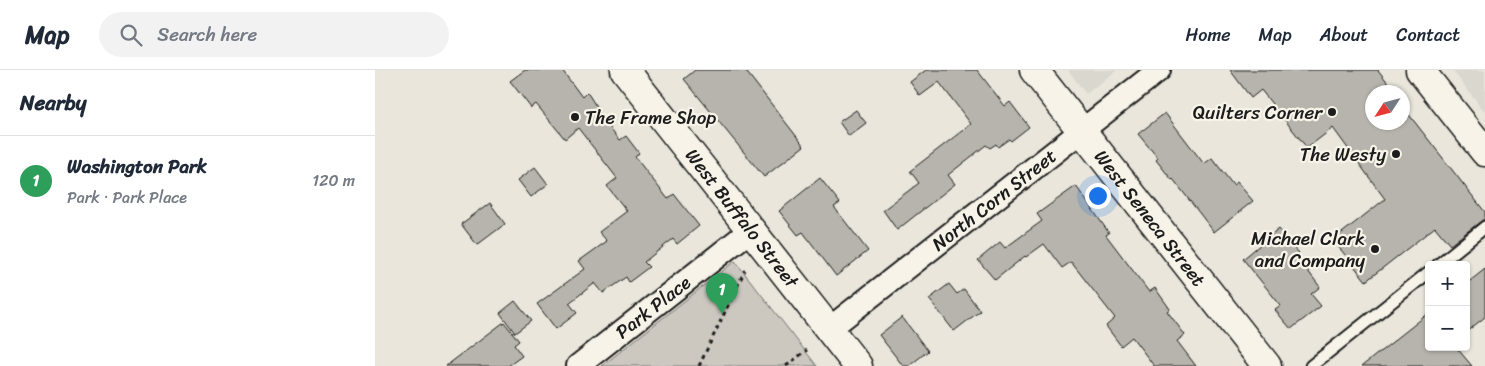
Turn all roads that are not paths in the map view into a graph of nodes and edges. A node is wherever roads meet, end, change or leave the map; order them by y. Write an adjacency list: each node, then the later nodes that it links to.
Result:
1 (625, 70): 8 (main road, West Buffalo Street)
2 (1034, 70): 5 (main road, West Seneca Street)
3 (1159, 70): 5 (street, North Corn Street)
4 (1420, 70): 6 (main road)
5 (1082, 131): 11 (street, North Corn Street); 14 (main road, West Seneca Street)
6 (1485, 152)
7 (1485, 227): 9 (lane)
8 (752, 229): 11 (main road, West Buffalo Street); 12 (street, Park Place)
9 (1443, 261)
10 (1425, 275): 15 (lane)
11 (829, 329): 13 (main road, West Buffalo Street)
12 (578, 366)
13 (858, 366)
14 (1267, 366)
15 (1311, 366)

